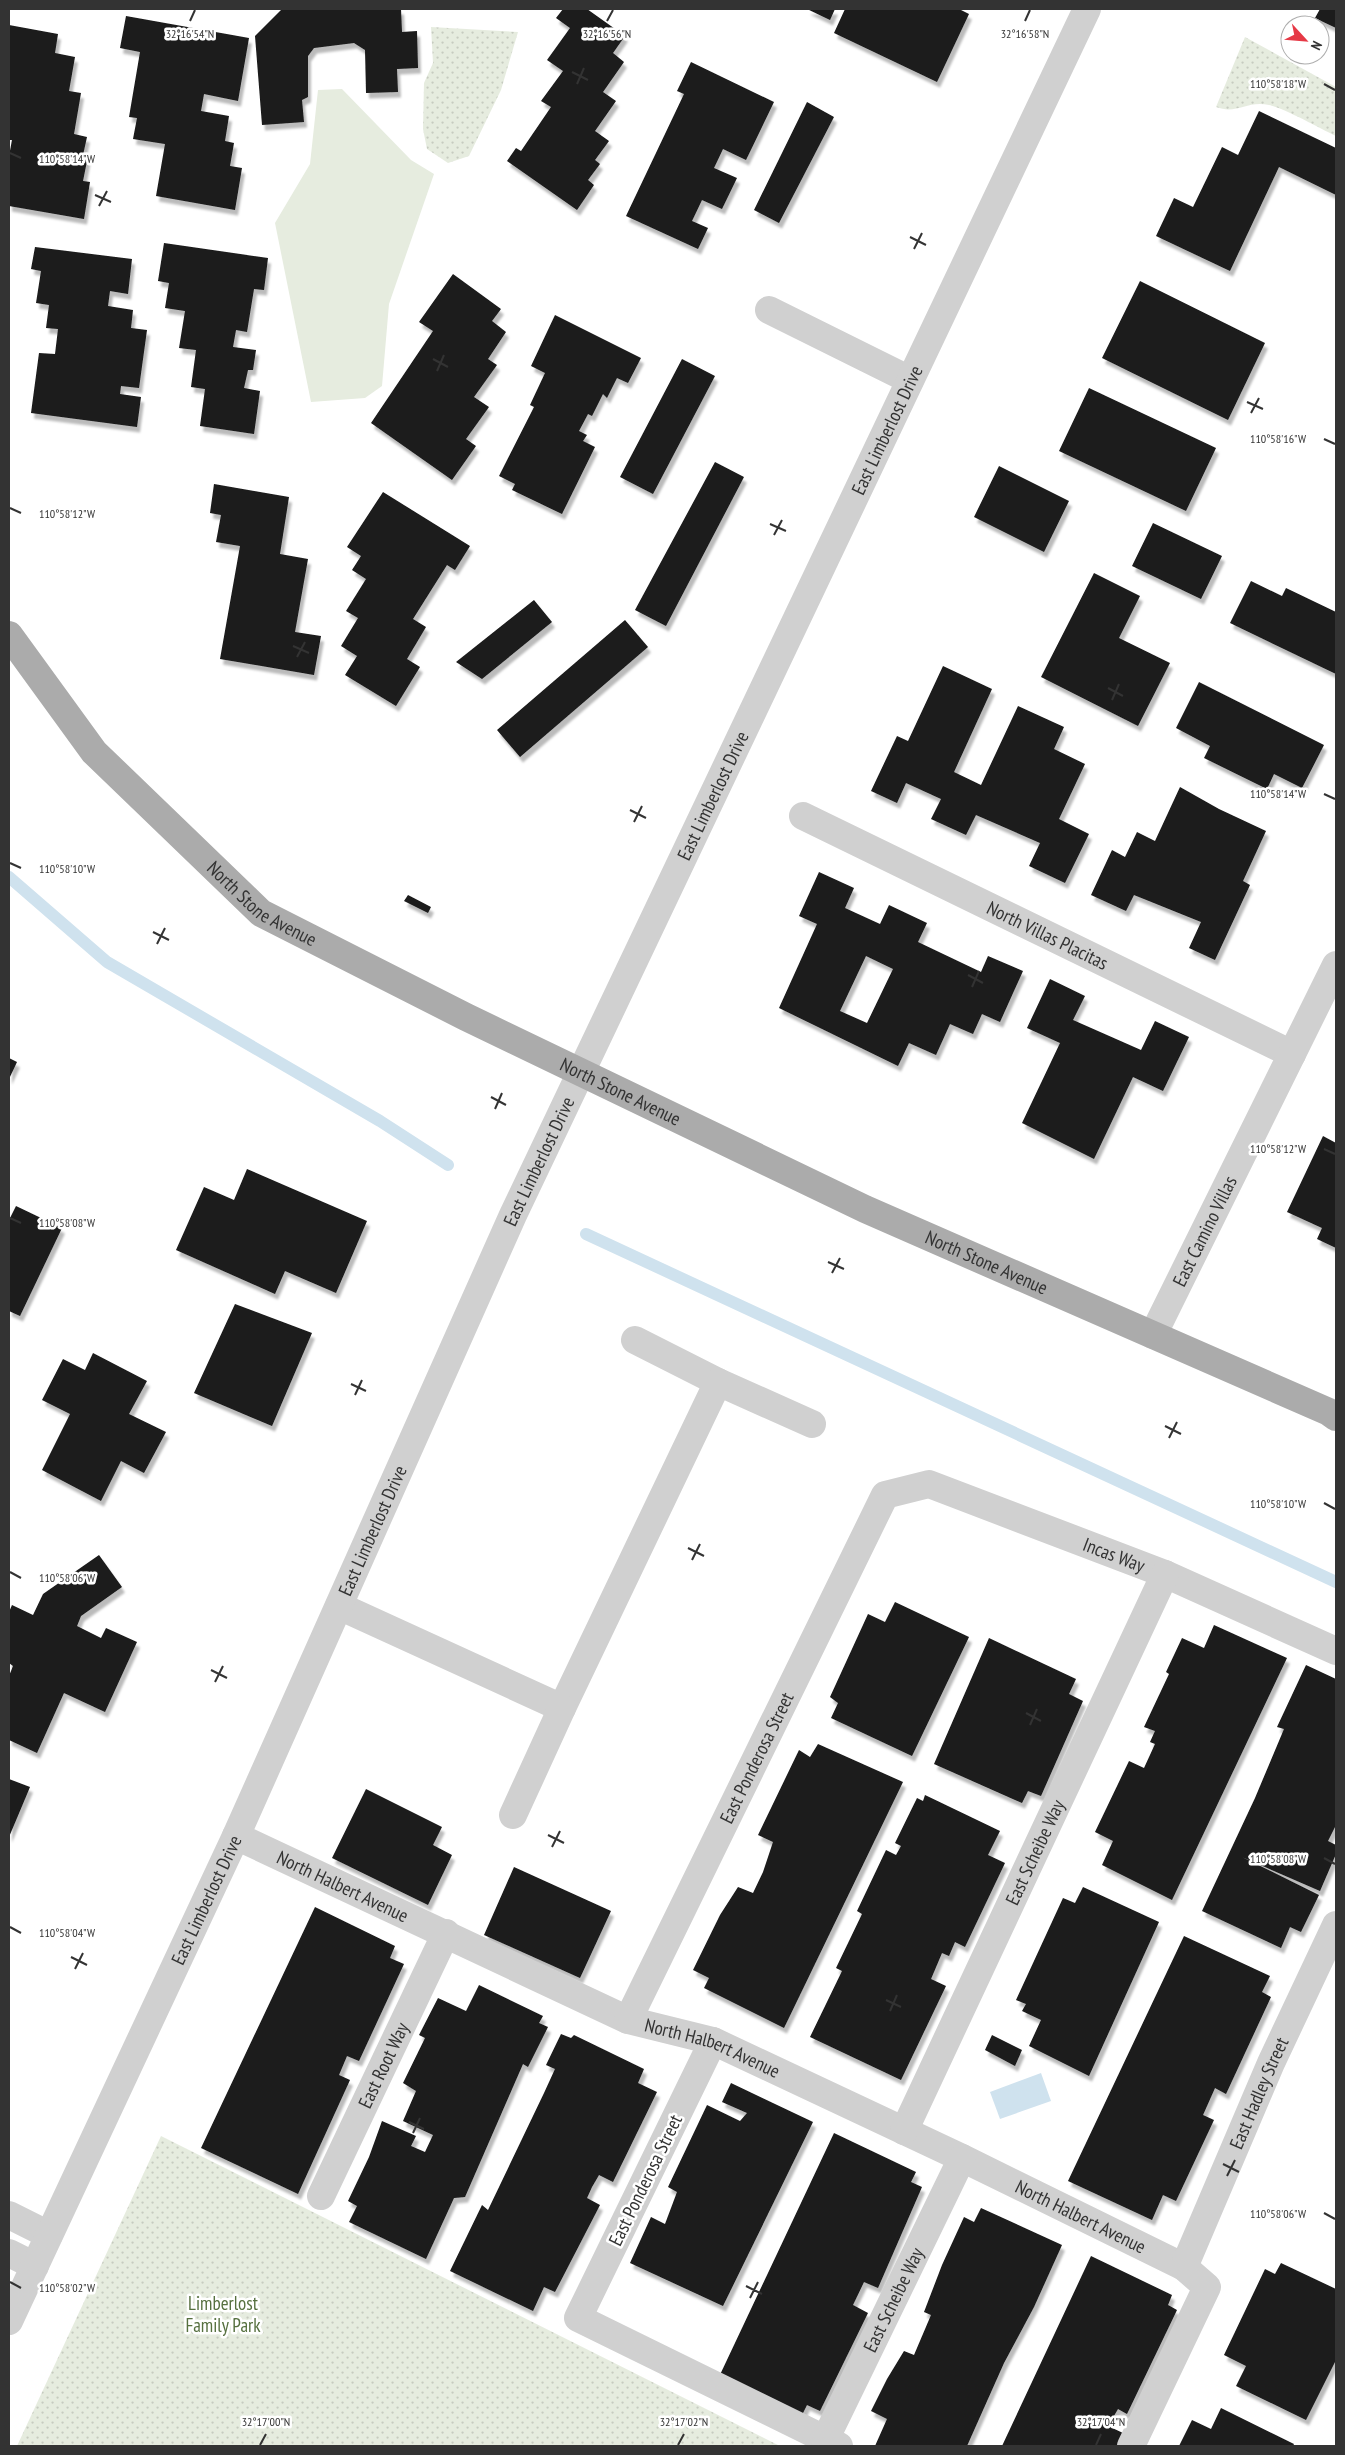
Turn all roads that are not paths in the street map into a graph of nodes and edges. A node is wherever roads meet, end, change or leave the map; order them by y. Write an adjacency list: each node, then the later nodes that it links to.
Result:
1 (1087, 9): 3 (street, East Limberlost Drive)
2 (769, 310): 3 (street)
3 (910, 380): 8 (street, East Limberlost Drive)
4 (9, 635): 8 (main road, North Stone Avenue)
5 (803, 816): 7 (street, North Villas Placitas)
6 (1336, 965): 7 (street, East Camino Villas)
7 (1292, 1054): 9 (street, East Camino Villas)
8 (582, 1073): 9 (main road, North Stone Avenue); 16 (street, East Limberlost Drive)
9 (1153, 1335): 12 (main road, North Stone Avenue)
10 (635, 1340): 11 (street)
11 (718, 1382): 13 (street); 18 (street)
12 (1334, 1414)
13 (812, 1424)
14 (885, 1495): 15 (street, Incas Way); 23 (street, East Ponderosa Street)
15 (1165, 1574): 17 (street, Incas Way); 25 (street, East Scheibe Way)
16 (339, 1606): 18 (street); 20 (street, East Limberlost Drive)
17 (1336, 1651)
18 (562, 1708): 19 (street)
19 (513, 1815)
20 (236, 1836): 22 (street, North Halbert Avenue); 29 (street, East Limberlost Drive)
21 (1336, 1925): 32 (street, East Hadley Street)
22 (446, 1933): 23 (street, North Halbert Avenue); 27 (street, East Root Way)
23 (628, 2020): 24 (street, North Halbert Avenue)
24 (713, 2041): 25 (street, North Halbert Avenue); 34 (street, East Ponderosa Street)
25 (904, 2131): 26 (street, North Halbert Avenue)
26 (962, 2158): 32 (street, North Halbert Avenue); 34 (street, East Scheibe Way)
27 (321, 2196)
28 (9, 2215): 29 (street)
29 (49, 2235): 31 (street, East Limberlost Drive)
30 (9, 2253): 31 (street)
31 (35, 2266): 33 (street, East Limberlost Drive)
32 (1184, 2267): 35 (street)
33 (9, 2322)
34 (832, 2443)
35 (1131, 2446)

